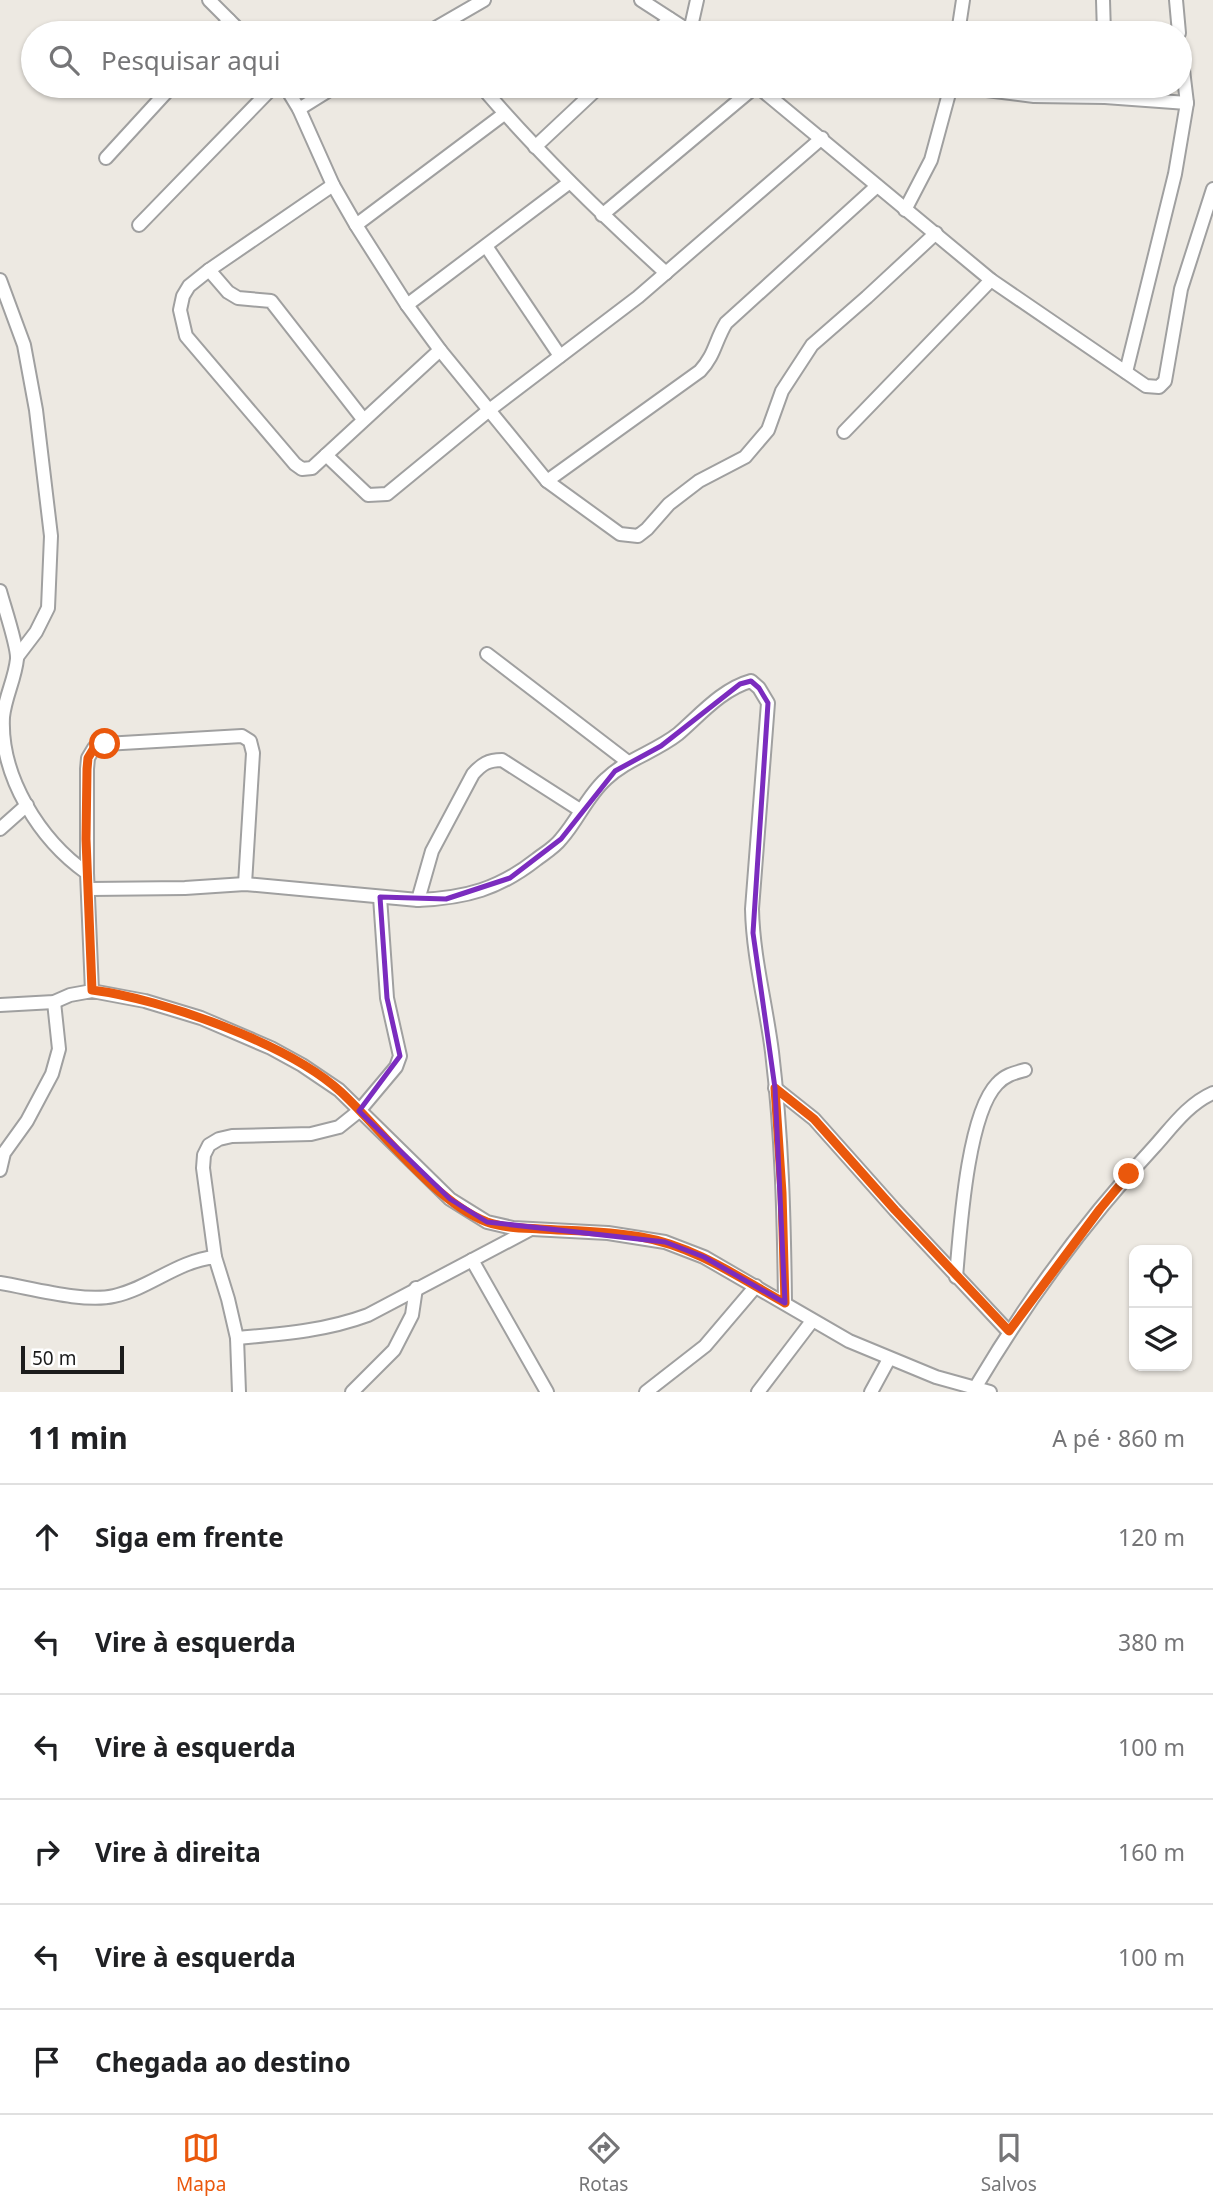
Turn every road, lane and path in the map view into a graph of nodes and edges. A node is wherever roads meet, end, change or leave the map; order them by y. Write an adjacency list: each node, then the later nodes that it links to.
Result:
1 (209, 0): 9 (street)
2 (484, 0): 10 (street)
3 (640, 0): 8 (street)
4 (697, 0): 12 (street)
5 (963, 0): 13 (street)
6 (1103, 0): 14 (street)
7 (1176, 0): 15 (street)
8 (670, 19): 11 (street)
9 (229, 20)
10 (449, 21)
11 (673, 21)
12 (693, 21)
13 (960, 21)
14 (1104, 21)
15 (1178, 21)
16 (161, 98): 32 (street)
17 (262, 98): 39 (street)
18 (292, 98): 28 (street)
19 (317, 98): 28 (street)
20 (491, 98): 29 (street)
21 (587, 98): 31 (street)
22 (742, 98): 38 (street)
23 (771, 98): 30 (street)
24 (949, 98): 37 (street)
25 (1150, 98): 27 (street)
26 (1186, 98): 27 (street)
27 (1187, 103): 50 (street)
28 (299, 109): 34 (street)
29 (504, 114): 31 (street); 40 (street)
30 (822, 138): 35 (street); 44 (street)
31 (535, 147): 33 (street)
32 (106, 158)
33 (570, 182): 38 (street); 42 (street)
34 (332, 185): 40 (street); 43 (street)
35 (877, 186): 37 (street); 55 (street)
36 (1213, 189): 50 (street)
37 (905, 210): 41 (street)
38 (602, 215): 44 (street)
39 (139, 225)
40 (356, 225): 47 (street)
41 (936, 233): 46 (street); 55 (street)
42 (486, 246): 47 (street); 49 (street)
43 (209, 270): 52 (street); 54 (street)
44 (666, 273): 49 (street)
45 (0, 280): 59 (street)
46 (991, 280): 50 (street); 53 (street)
47 (407, 305): 48 (street)
48 (440, 350): 51 (street); 52 (street)
49 (560, 356): 51 (street)
50 (1126, 372)
51 (488, 411): 54 (street); 55 (street)
52 (363, 419): 54 (street)
53 (844, 432)
54 (326, 456)
55 (547, 481)
56 (0, 591): 57 (street)
57 (3, 621): 59 (street)
58 (487, 654): 60 (street)
59 (17, 657): 61 (street)
60 (628, 762): 62 (street); 73 (street)
61 (27, 805): 63 (street); 64 (street)
62 (580, 810): 68 (street); 68 (street)
63 (0, 829)
64 (88, 873): 65 (street); 66 (street)
65 (245, 884): 66 (street); 67 (street)
66 (90, 889): 69 (street)
67 (380, 897): 68 (street); 75 (street)
68 (418, 900)
69 (92, 990): 70 (street); 75 (street)
70 (54, 1002): 71 (street); 76 (street)
71 (0, 1005)
72 (1025, 1070): 81 (street)
73 (775, 1088): 81 (street); 85 (street)
74 (1213, 1093): 87 (street)
75 (359, 1111): 78 (street); 79 (street)
76 (2, 1153): 77 (street)
77 (0, 1170)
78 (533, 1229): 80 (street); 83 (street)
79 (215, 1257): 82 (street); 88 (street)
80 (472, 1260): 84 (street); 93 (street)
81 (956, 1277): 87 (street)
82 (0, 1283)
83 (756, 1286): 85 (street); 94 (street)
84 (416, 1288): 88 (street); 92 (street)
85 (785, 1303): 86 (street)
86 (812, 1321): 89 (street); 95 (street)
87 (1009, 1331): 90 (street)
88 (237, 1338): 91 (street)
89 (889, 1359): 90 (street); 96 (street)
90 (975, 1388): 97 (street)
91 (239, 1392)
92 (352, 1392)
93 (547, 1392)
94 (646, 1392)
95 (758, 1392)
96 (870, 1392)
97 (990, 1392)

